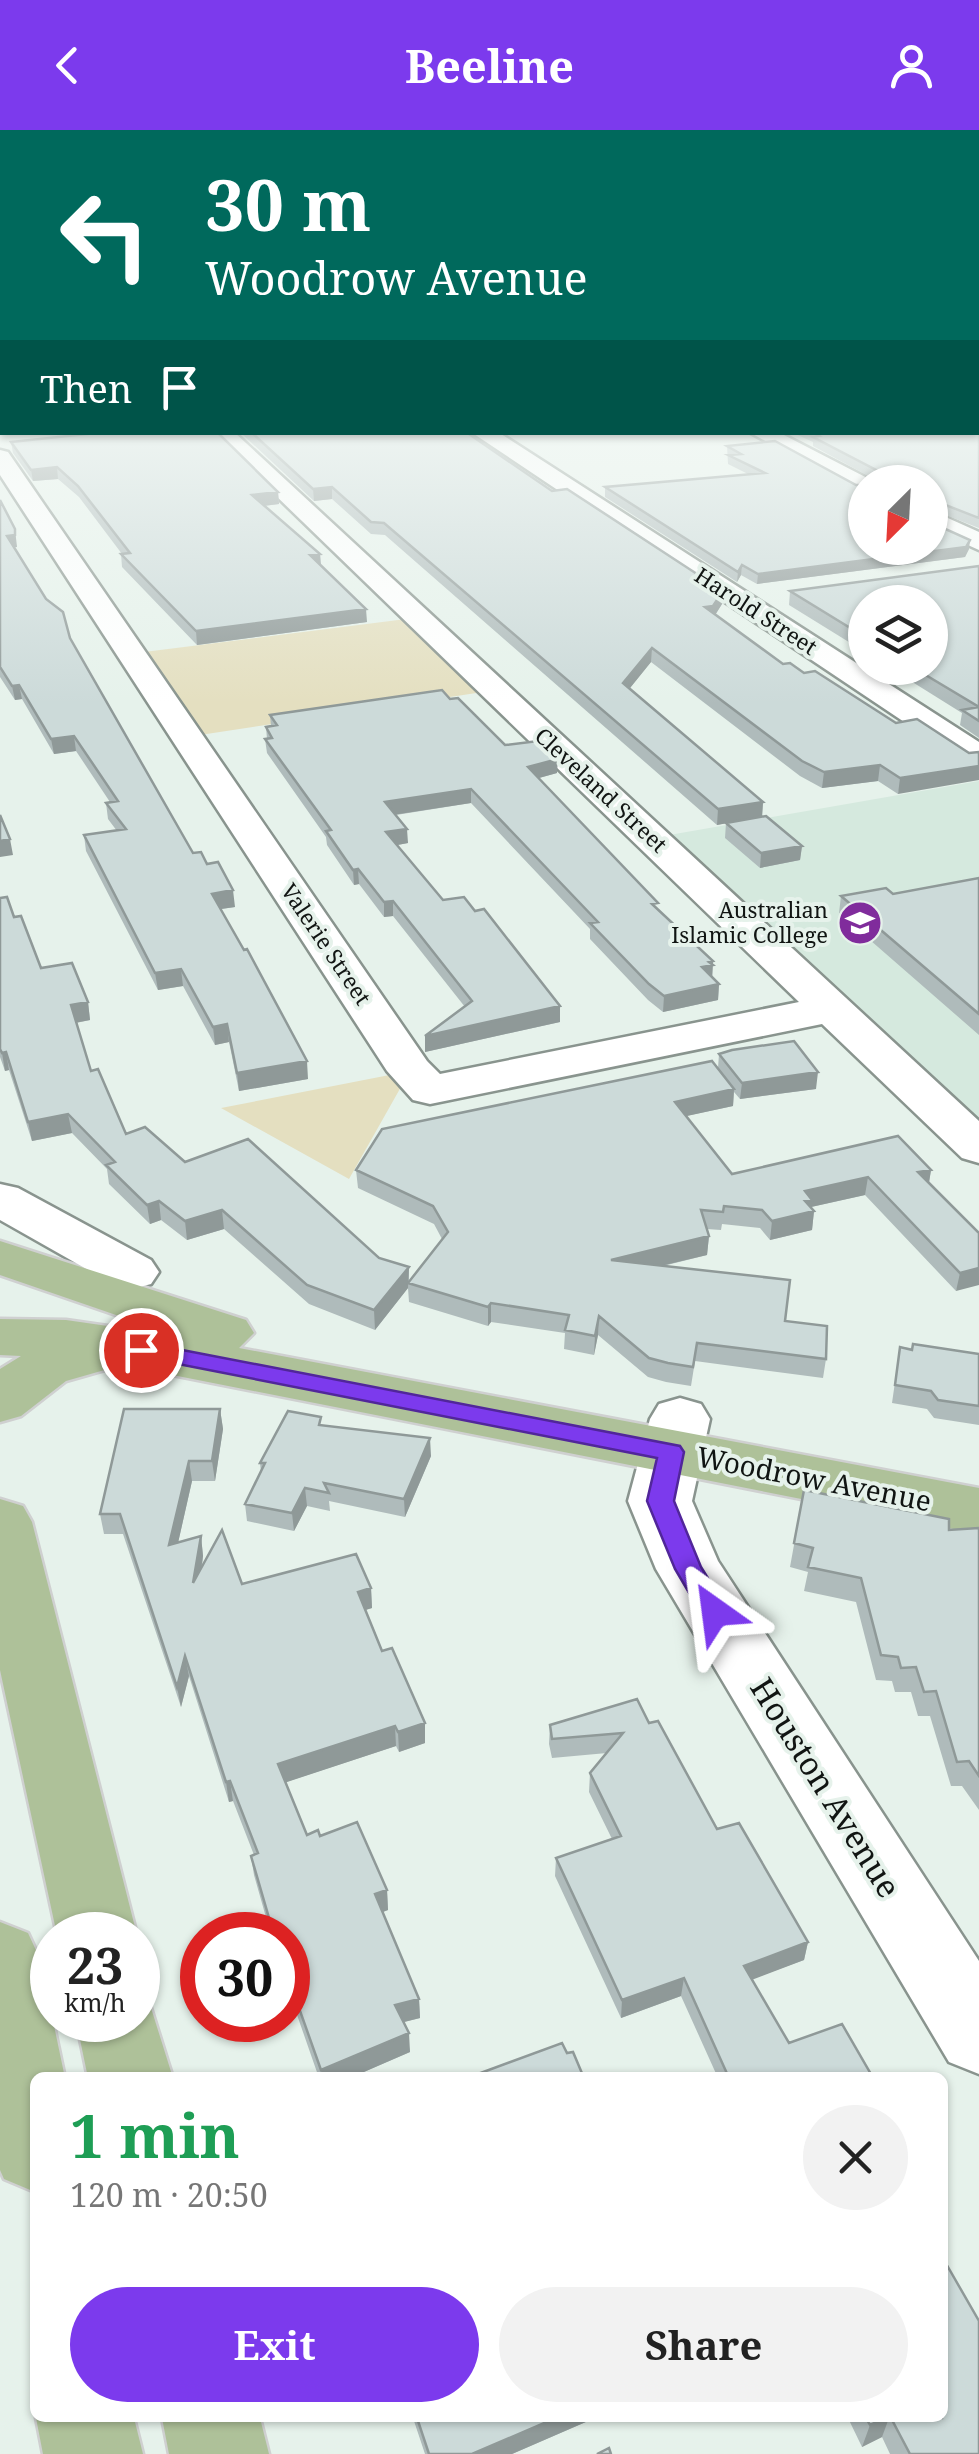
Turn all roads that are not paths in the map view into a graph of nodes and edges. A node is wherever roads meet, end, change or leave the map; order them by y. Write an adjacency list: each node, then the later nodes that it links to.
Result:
1 (30, 487): 9 (street, Valerie Street)
2 (279, 487): 9 (street, Cleveland Street)
3 (567, 487): 7 (street, Harold Street)
4 (948, 527): 5 (street)
5 (979, 542)
6 (775, 594): 7 (street)
7 (738, 599): 8 (street, Harold Street)
8 (979, 757)
9 (828, 1009): 10 (street, Cleveland Street)
10 (979, 1148)
11 (0, 1199): 13 (street)
12 (0, 1256): 16 (main road)
13 (132, 1272)
14 (0, 1305): 16 (main road, Woodrow Avenue)
15 (0, 1338): 16 (main road, Woodrow Avenue)
16 (202, 1344): 17 (main road); 18 (main road, Woodrow Avenue)
17 (0, 1402)
18 (695, 1439): 19 (main road, Woodrow Avenue); 20 (main road, Woodrow Avenue); 24 (street, Houston Avenue)
19 (979, 1473)
20 (979, 1511)
21 (0, 1522): 22 (main road)
22 (92, 1912)
23 (0, 1958): 27 (main road)
24 (979, 2034)
25 (122, 2042): 26 (main road)
26 (129, 2072)
27 (30, 2121)
28 (86, 2422): 30 (main road)
29 (212, 2422): 31 (main road)
30 (93, 2454)
31 (220, 2454)

